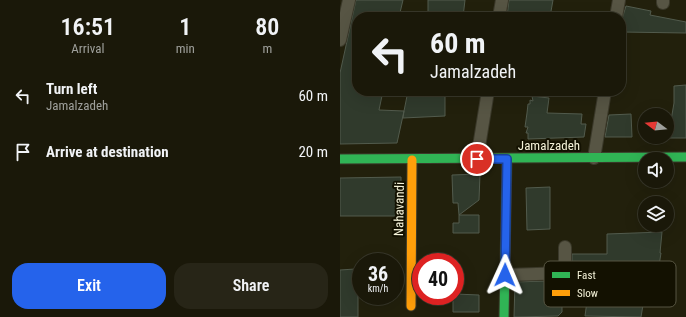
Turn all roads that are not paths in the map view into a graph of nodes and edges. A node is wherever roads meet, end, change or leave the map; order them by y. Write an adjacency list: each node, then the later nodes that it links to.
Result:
1 (349, 0): 6 (street)
2 (502, 0): 4 (street)
3 (619, 0): 5 (street)
4 (500, 12)
5 (617, 12)
6 (340, 40)
7 (487, 96): 12 (street)
8 (604, 96): 10 (street)
9 (686, 157): 10 (main road, Jamalzadeh)
10 (594, 158): 13 (main road, Jamalzadeh)
11 (340, 159): 14 (main road, Jamalzadeh)
12 (477, 159): 13 (main road, Jamalzadeh); 14 (main road, Jamalzadeh)
13 (507, 159): 18 (main road)
14 (412, 160): 19 (main road, Nahavandi)
15 (565, 247): 16 (street)
16 (565, 261)
17 (544, 274): 18 (street)
18 (505, 275): 20 (main road)
19 (411, 306)
20 (504, 317)

